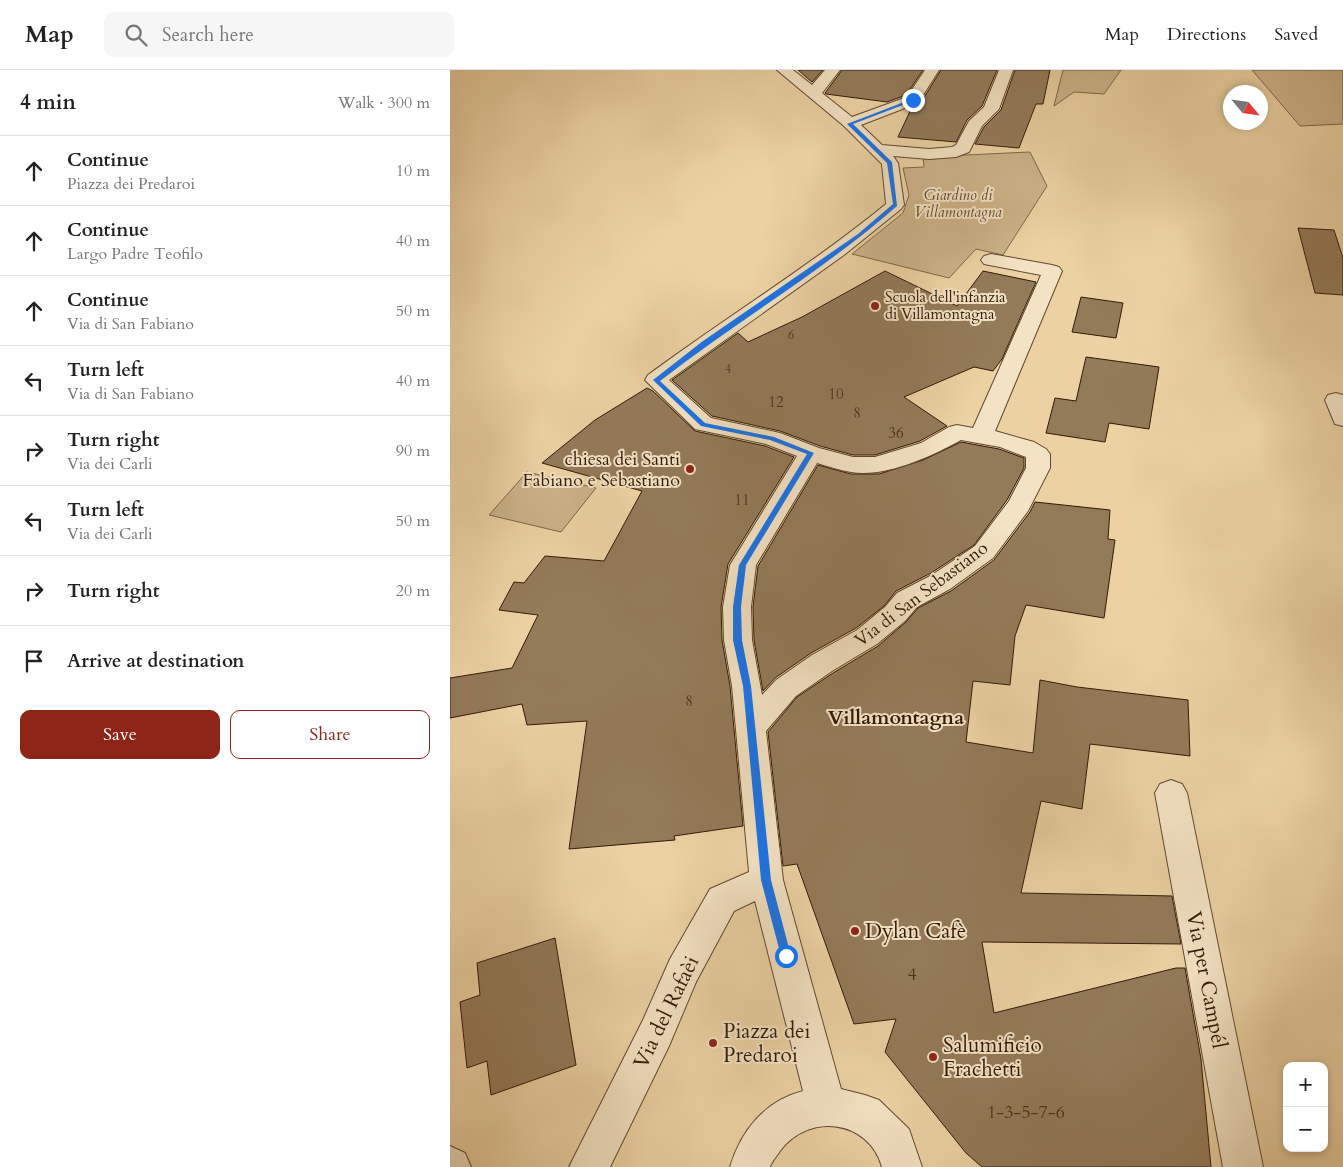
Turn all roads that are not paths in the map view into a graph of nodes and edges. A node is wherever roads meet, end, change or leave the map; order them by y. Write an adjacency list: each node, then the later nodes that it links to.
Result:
1 (784, 70): 5 (street)
2 (833, 70): 5 (street)
3 (932, 70): 6 (street)
4 (1006, 70): 7 (street)
5 (813, 94): 6 (street)
6 (850, 124): 7 (street)
7 (877, 150): 10 (street, Via di San Sebastiano)
8 (991, 260): 9 (street)
9 (980, 436): 10 (street, Via di San Sebastiano); 11 (street, Via di San Sebastiano)
10 (811, 453): 11 (street)
11 (750, 729): 13 (street)
12 (1171, 793): 18 (street, Via per Campél)
13 (766, 880): 14 (street); 15 (street, Via del Rafaèi)
14 (826, 1105): 16 (street); 17 (street)
15 (590, 1167)
16 (750, 1167)
17 (902, 1167)
18 (1243, 1167)

